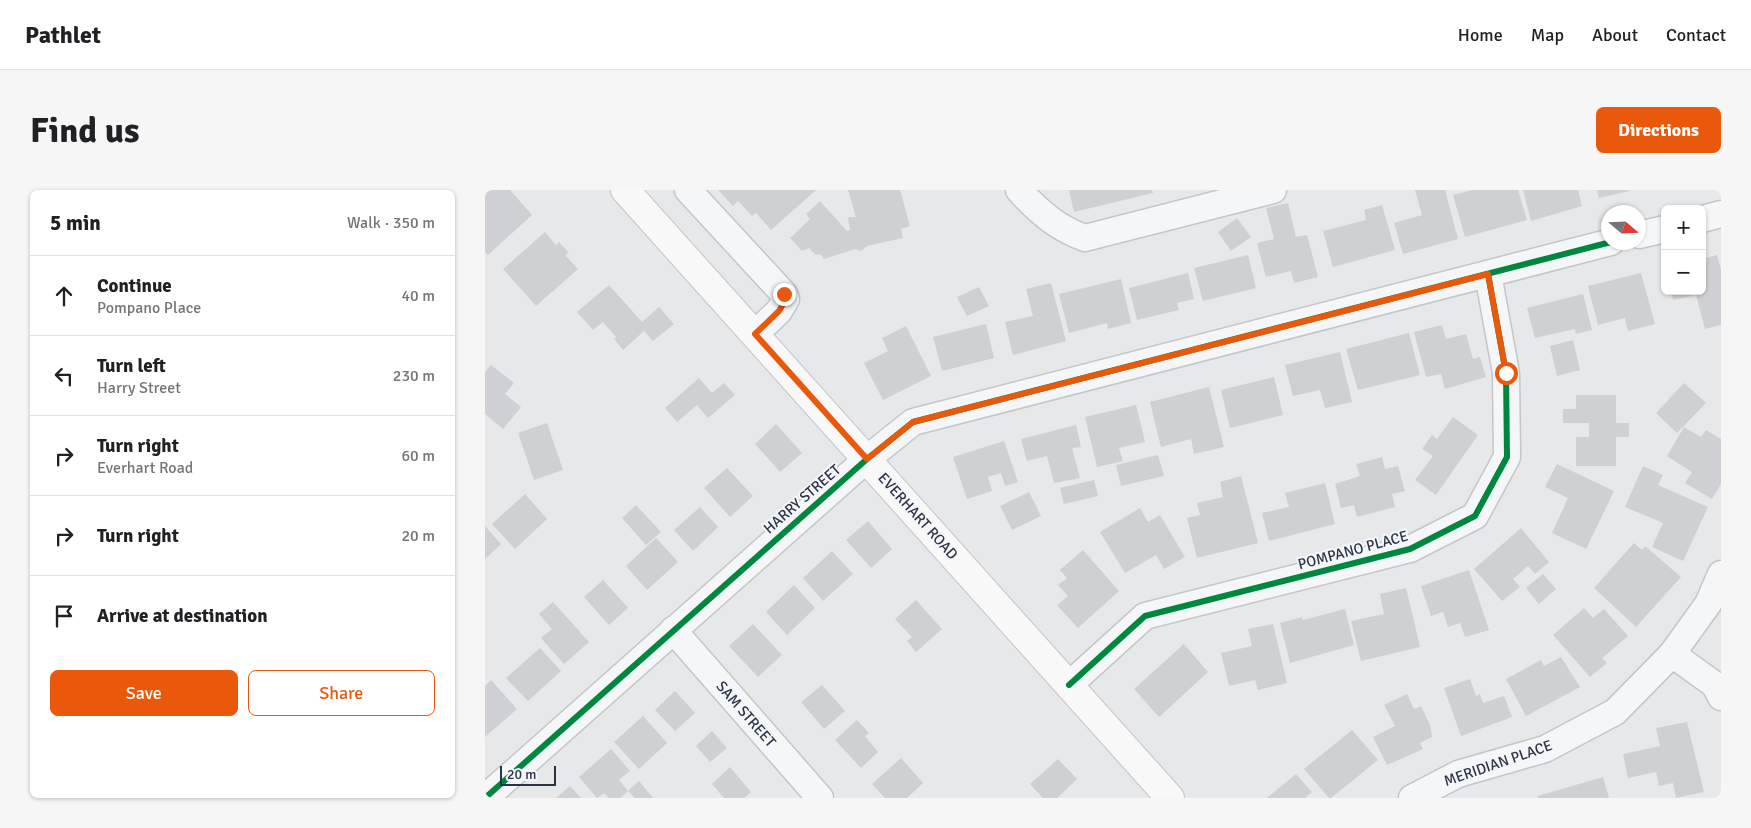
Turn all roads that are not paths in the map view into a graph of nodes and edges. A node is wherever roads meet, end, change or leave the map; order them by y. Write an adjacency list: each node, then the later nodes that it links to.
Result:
1 (625, 190): 11 (main road, EVERHART ROAD)
2 (688, 190): 11 (street)
3 (1019, 190): 4 (street)
4 (1273, 190)
5 (1721, 214): 6 (street)
6 (1706, 218)
7 (1661, 230): 8 (street)
8 (1646, 234)
9 (1601, 245): 10 (street, HARRY STREET)
10 (1488, 274): 12 (street, HARRY STREET); 16 (street, POMPANO PLACE)
11 (755, 334): 12 (main road, EVERHART ROAD)
12 (867, 459): 14 (street, HARRY STREET); 16 (main road, EVERHART ROAD)
13 (1721, 574): 15 (street, MERIDIAN PLACE)
14 (673, 630): 18 (street, HARRY STREET); 19 (street, SAM STREET)
15 (1672, 654): 17 (street); 21 (street, MERIDIAN PLACE)
16 (1069, 685): 20 (main road, EVERHART ROAD)
17 (1721, 697)
18 (488, 796)
19 (820, 798)
20 (1170, 798)
21 (1412, 798)

